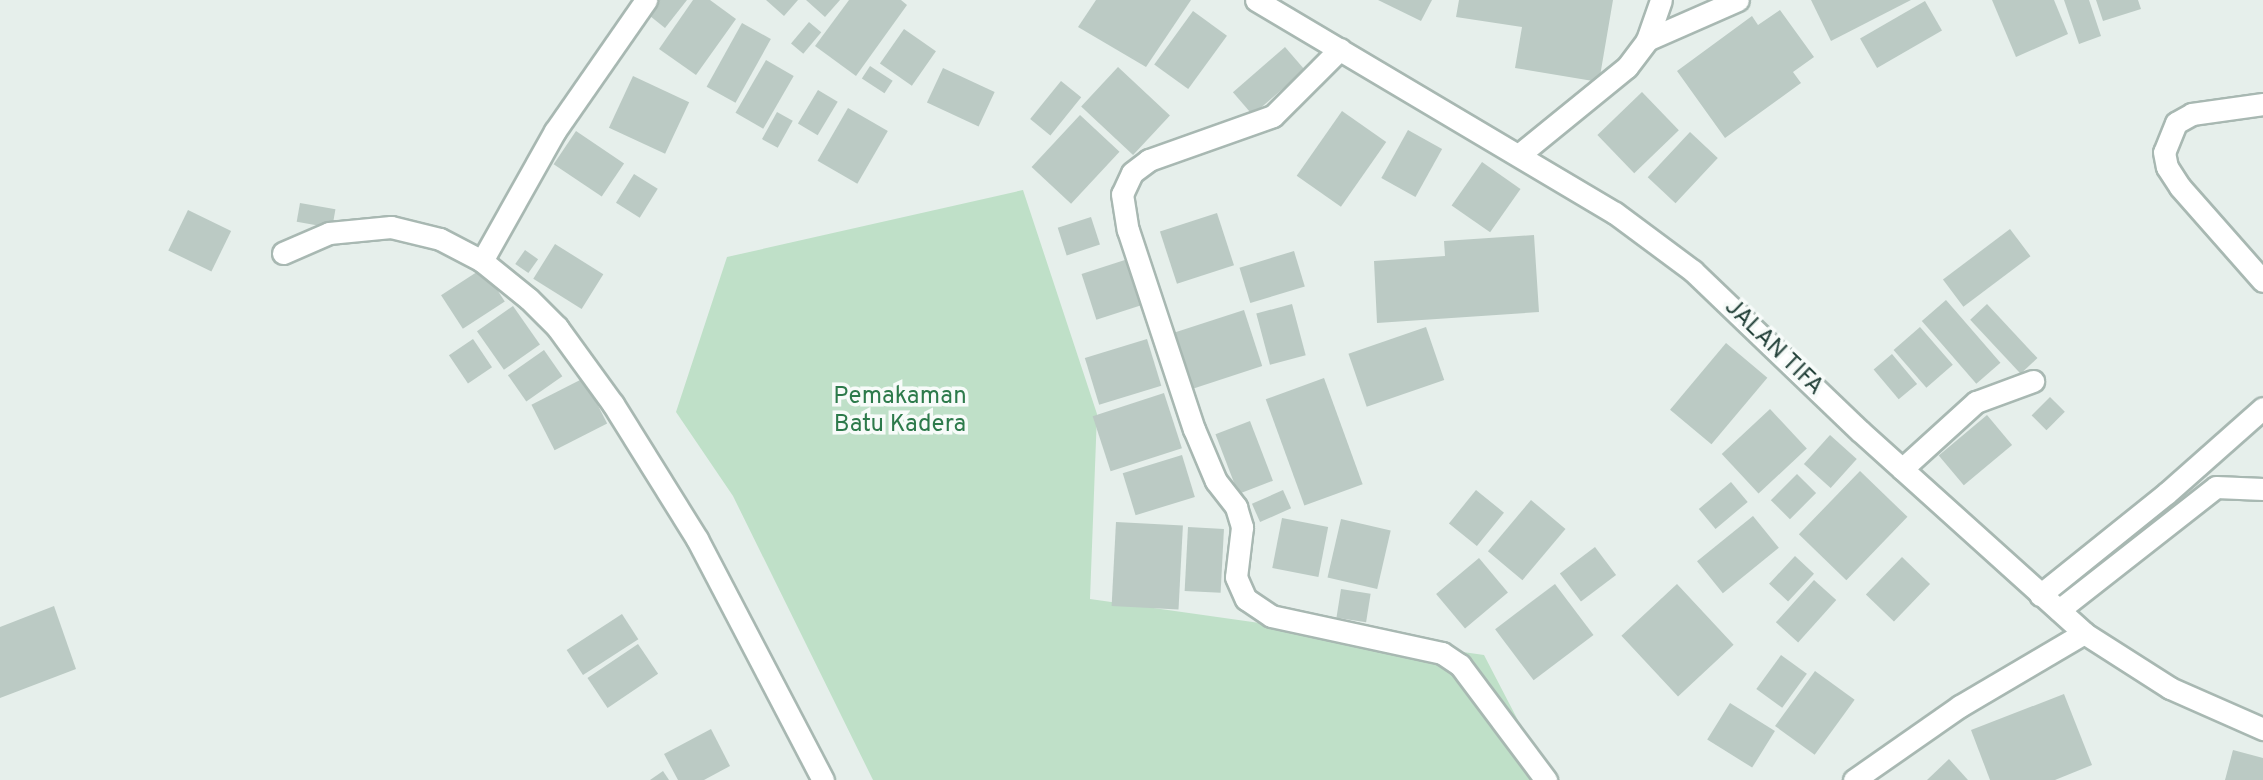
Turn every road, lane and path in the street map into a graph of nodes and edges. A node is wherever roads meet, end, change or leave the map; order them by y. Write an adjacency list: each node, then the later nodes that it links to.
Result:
1 (646, 0): 10 (street)
2 (1256, 0): 6 (street, JALAN TIFA)
3 (1661, 0): 5 (street)
4 (1738, 0): 5 (street)
5 (1647, 40): 8 (street)
6 (1340, 49): 8 (street, JALAN TIFA); 21 (street)
7 (2263, 104): 11 (street)
8 (1520, 154): 14 (street, JALAN TIFA)
9 (283, 253): 10 (street)
10 (482, 261): 20 (street)
11 (2263, 281)
12 (2033, 382): 14 (street)
13 (2263, 408): 16 (street)
14 (1902, 469): 16 (street, JALAN TIFA)
15 (2263, 489): 17 (street)
16 (2040, 595): 17 (street, JALAN TIFA)
17 (2059, 610): 18 (street, JALAN TIFA)
18 (2084, 633): 19 (street, JALAN TIFA); 22 (street)
19 (2263, 729)
20 (823, 780)
21 (1546, 780)
22 (1854, 780)

